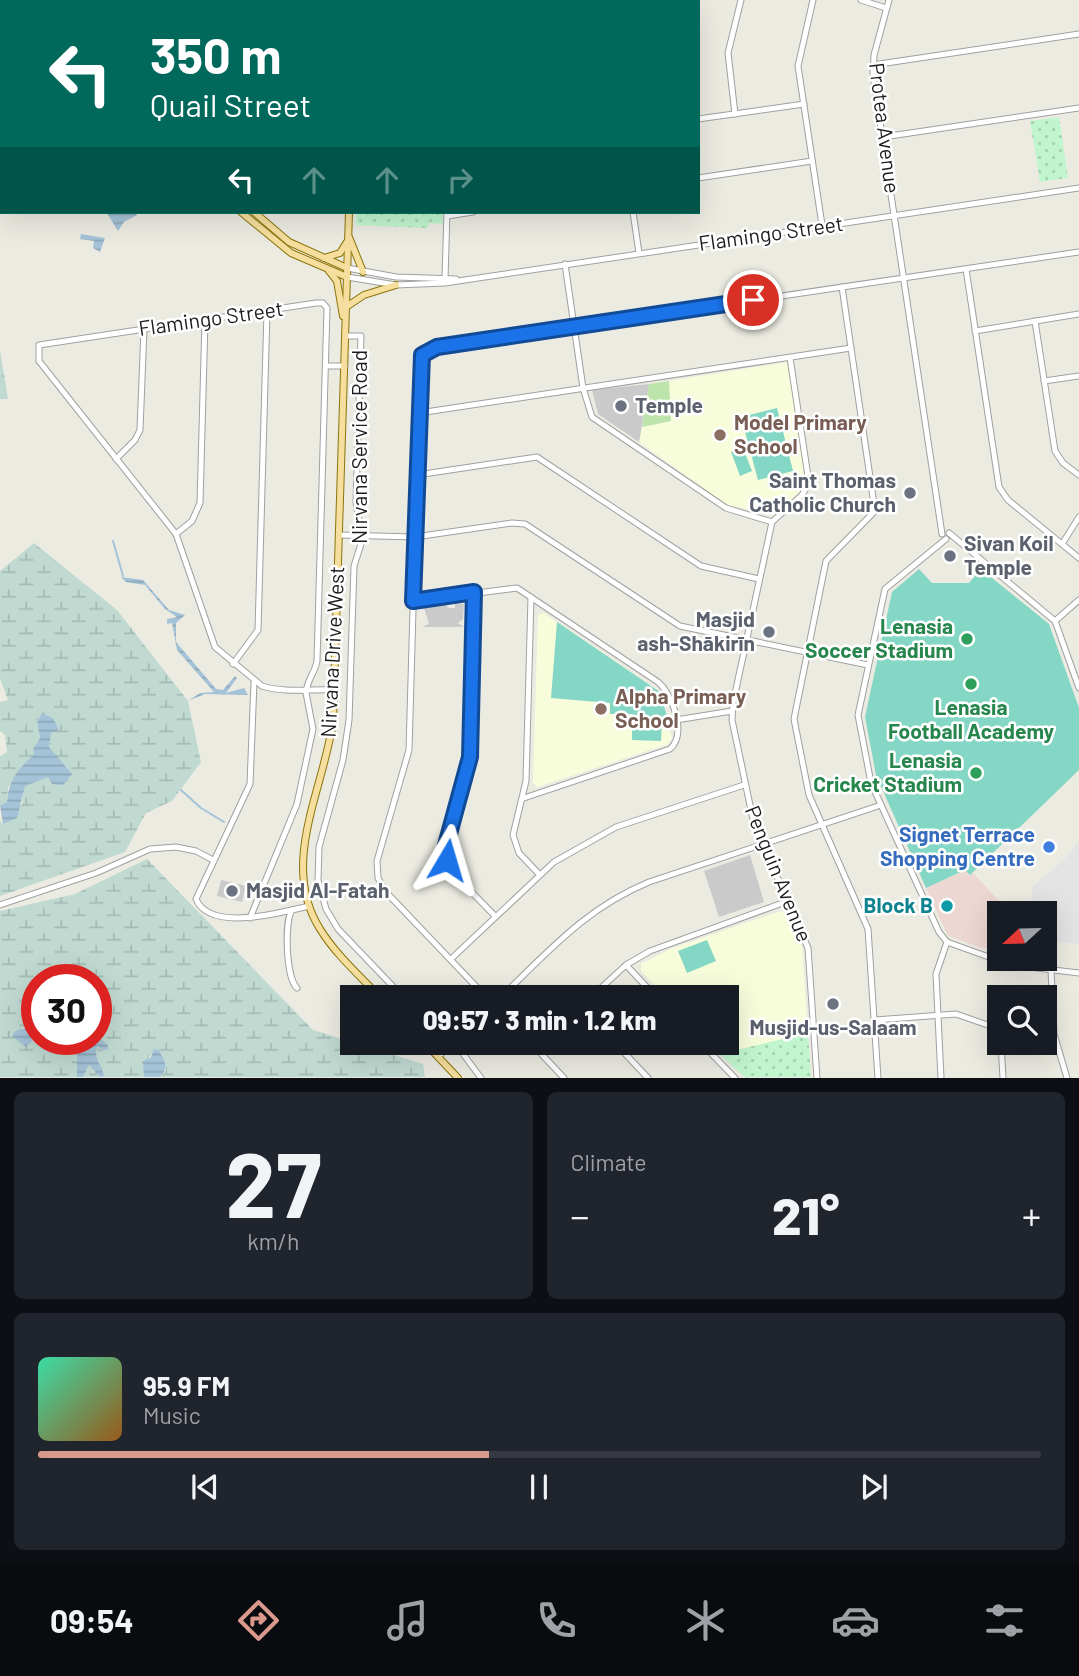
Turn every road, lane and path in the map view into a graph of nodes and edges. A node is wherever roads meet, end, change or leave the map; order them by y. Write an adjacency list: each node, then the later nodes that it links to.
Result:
1 (741, 0): 10 (street)
2 (813, 0): 8 (street)
3 (861, 0): 5 (street)
4 (888, 0): 5 (street, Protea Avenue)
5 (886, 8): 7 (street, Protea Avenue)
6 (1079, 34): 7 (street)
7 (873, 65): 12 (street, Protea Avenue)
8 (804, 104): 10 (street); 13 (street)
9 (1079, 108): 12 (street)
10 (735, 114): 11 (street)
11 (700, 119)
12 (883, 137): 21 (street, Protea Avenue)
13 (812, 161): 14 (street); 22 (street)
14 (700, 178)
15 (1079, 188): 21 (street, Flamingo Street)
16 (244, 214): 30 (main road)
17 (256, 214): 26 (main road)
18 (349, 214): 23 (main road, Nirvana Drive West)
19 (447, 214): 34 (street)
20 (633, 214): 25 (street)
21 (895, 216): 22 (street, Flamingo Street); 33 (street, Protea Avenue)
22 (822, 225): 25 (street, Flamingo Street)
23 (348, 238): 26 (main road); 28 (main road, Nirvana Drive West); 31 (main road)
24 (1079, 252): 29 (street)
25 (639, 253): 27 (street, Flamingo Street)
26 (318, 258): 28 (main road)
27 (565, 264): 34 (street, Flamingo Street); 42 (street)
28 (347, 268): 31 (street, Flamingo Street); 32 (main road, Nirvana Drive West)
29 (966, 269): 33 (street); 44 (street)
30 (327, 270): 32 (main road); 45 (main road)
31 (363, 272): 34 (street, Flamingo Street)
32 (347, 277): 35 (street, Flamingo Street); 37 (main road, Nirvana Drive West)
33 (904, 278): 36 (street); 61 (street, Protea Avenue)
34 (445, 281): 35 (street, Flamingo Street)
35 (397, 285): 37 (main road)
36 (842, 287): 42 (street); 46 (street)
37 (346, 307): 45 (main road, Nirvana Drive West)
38 (267, 311): 40 (street, Flamingo Street); 48 (street, Flamingo Street); 74 (street)
39 (1079, 314): 41 (street)
40 (205, 320): 43 (street, Flamingo Street); 59 (street)
41 (1035, 321): 44 (street); 51 (street)
42 (574, 327): 52 (street); 53 (street)
43 (144, 329): 54 (street); 54 (street, Flamingo Street)
44 (975, 331): 64 (street)
45 (345, 332): 49 (main road, Nirvana Drive West); 62 (street, Nirvana Service Road)
46 (851, 348): 47 (street); 73 (street)
47 (790, 358): 52 (street); 58 (street)
48 (326, 366): 49 (street, Nirvana Service Road); 78 (street, Nirvana Service Road)
49 (345, 366): 60 (main road, Nirvana Drive West)
50 (1079, 376): 51 (street)
51 (1044, 381): 56 (street)
52 (583, 388): 53 (street); 58 (street)
53 (419, 412): 55 (street)
54 (117, 459): 59 (street)
55 (417, 475): 63 (street); 66 (street)
56 (1079, 475)
57 (1079, 517): 64 (street)
58 (772, 522): 66 (street, Penguin Avenue)
59 (176, 534): 74 (street)
60 (339, 535): 62 (street); 79 (main road, Nirvana Drive West)
61 (946, 535): 71 (street); 75 (street)
62 (362, 536): 63 (street); 102 (street, Nirvana Service Road)
63 (415, 537): 70 (street); 72 (street)
64 (1062, 544): 65 (street)
65 (1079, 558)
66 (758, 579): 72 (street, Penguin Avenue)
67 (474, 592): 68 (street); 70 (street); 93 (street)
68 (531, 597): 81 (street); 83 (street)
69 (1079, 600): 71 (street)
70 (413, 601): 97 (street)
71 (1055, 621): 77 (street)
72 (747, 640): 73 (street); 80 (street, Penguin Avenue)
73 (807, 652): 75 (street); 85 (street)
74 (233, 664): 76 (street)
75 (868, 665): 84 (street)
76 (254, 682): 78 (street); 87 (street)
77 (1079, 688)
78 (306, 690): 79 (street); 94 (street, Nirvana Service Road)
79 (334, 690): 91 (main road, Nirvana Drive West)
80 (732, 711): 81 (street); 82 (street, Penguin Avenue)
81 (676, 720): 83 (street)
82 (744, 785): 86 (street, Penguin Avenue); 88 (street)
83 (524, 798): 88 (street)
84 (881, 805): 85 (street); 95 (street)
85 (821, 826): 86 (street); 109 (street)
86 (763, 845): 89 (street, Penguin Avenue); 104 (street)
87 (213, 860): 90 (street); 94 (street)
88 (538, 873): 93 (street)
89 (788, 901): 98 (street); 124 (street, Penguin Avenue)
90 (0, 905)
91 (309, 906): 92 (street); 101 (main road, Nirvana Drive West)
92 (292, 910): 94 (street); 107 (street)
93 (495, 916): 97 (street)
94 (250, 918)
95 (947, 942): 96 (street); 108 (street)
96 (987, 956)
97 (451, 958): 103 (street)
98 (626, 965): 105 (street); 106 (street)
99 (1057, 971): 100 (street)
100 (1079, 973)
101 (369, 985)
102 (392, 985)
103 (475, 985)
104 (514, 985)
105 (604, 985)
106 (645, 985)
107 (297, 988)
108 (936, 1016): 109 (street); 110 (street); 126 (street)
109 (875, 1020): 125 (street)
110 (987, 1024)
111 (1057, 1045): 128 (street)
112 (440, 1055): 118 (street)
113 (464, 1055): 120 (street)
114 (543, 1055): 121 (street)
115 (627, 1055): 122 (street)
116 (713, 1055): 123 (street)
117 (1002, 1055): 127 (street)
118 (438, 1057): 119 (main road)
119 (458, 1077)
120 (481, 1077)
121 (564, 1077)
122 (649, 1077)
123 (735, 1077)
124 (817, 1077)
125 (878, 1077)
126 (941, 1077)
127 (1003, 1077)
128 (1066, 1077)

